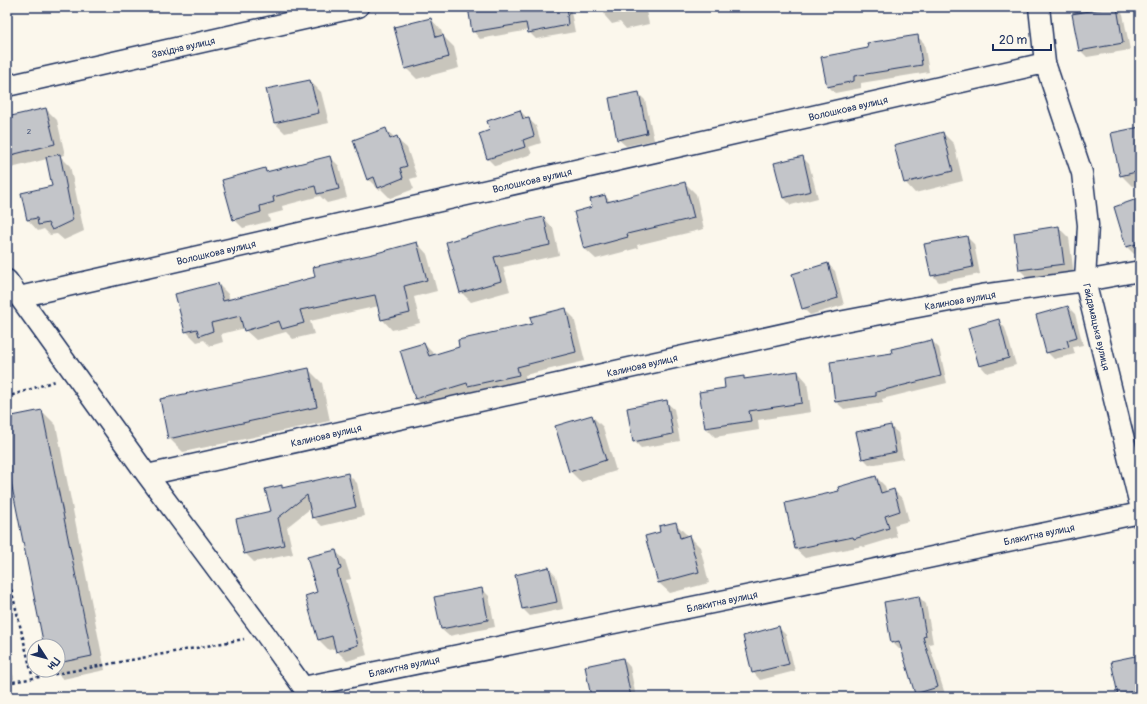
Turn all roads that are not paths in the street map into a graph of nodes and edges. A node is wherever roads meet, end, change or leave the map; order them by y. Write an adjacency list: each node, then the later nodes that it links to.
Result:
1 (358, 7): 4 (street, Західна вулиця)
2 (1039, 7): 3 (street, Гайдамацька вулиця)
3 (1045, 63): 7 (street, Гайдамацька вулиця); 8 (street, Волошкова вулиця)
4 (7, 86)
5 (1140, 271): 7 (street, Калинова вулиця)
6 (7, 280): 8 (street)
7 (1086, 281): 9 (street, Калинова вулиця); 10 (street, Гайдамацька вулиця)
8 (19, 297): 9 (street)
9 (147, 475): 12 (street)
10 (1140, 505)
11 (1140, 513): 12 (street, Блакитна вулиця)
12 (305, 692)

